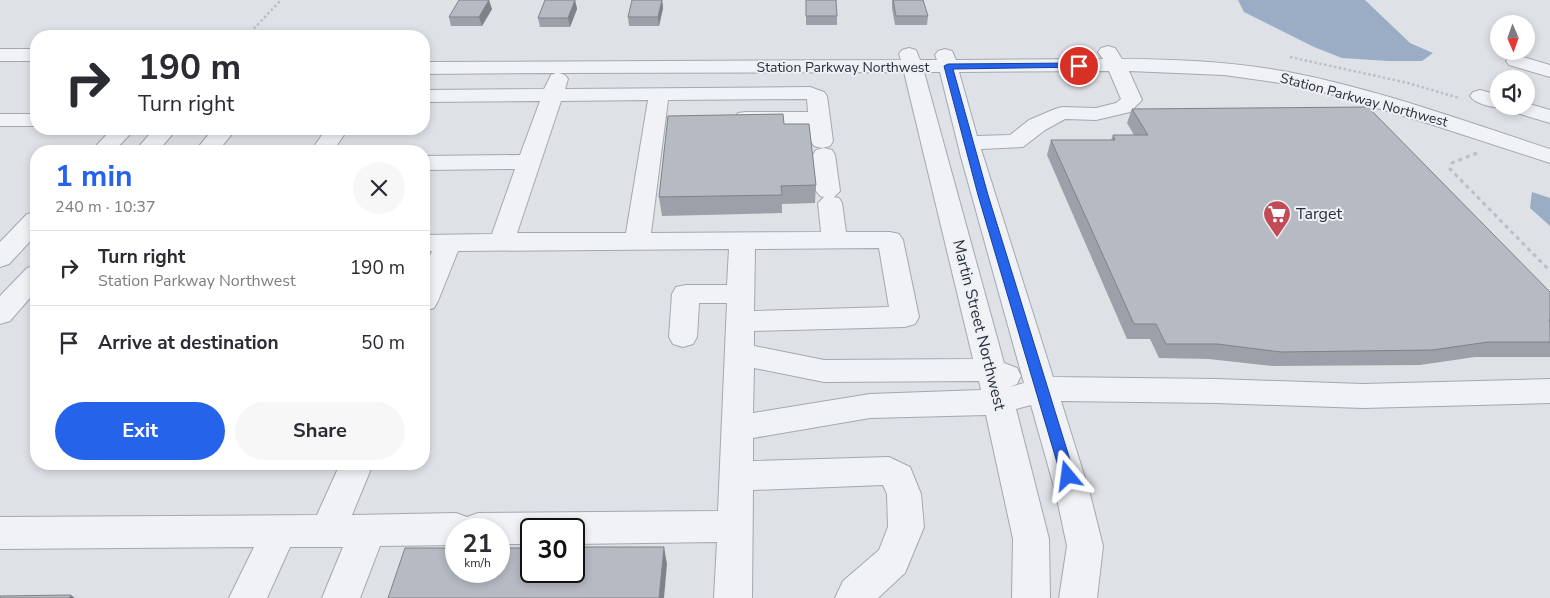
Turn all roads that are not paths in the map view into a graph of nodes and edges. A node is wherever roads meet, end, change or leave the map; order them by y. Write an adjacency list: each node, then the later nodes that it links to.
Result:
1 (430, 54): 7 (street, Station Parkway Northwest)
2 (0, 55): 3 (street)
3 (30, 55)
4 (1112, 59): 6 (street, Station Parkway Northwest); 27 (street, Station Parkway Northwest); 28 (street); 32 (street, Station Parkway Northwest)
5 (911, 60): 6 (street, Station Parkway Northwest); 7 (street, Station Parkway Northwest); 48 (street, Martin Street Northwest)
6 (947, 60): 28 (street)
7 (564, 61): 9 (street, Station Parkway Northwest); 15 (street)
8 (1516, 61): 12 (street)
9 (430, 68)
10 (0, 70): 11 (street)
11 (30, 70)
12 (1550, 71)
13 (659, 94): 15 (street); 20 (street); 40 (street)
14 (430, 96): 15 (street)
15 (552, 96): 33 (street)
16 (0, 100): 17 (street)
17 (0, 110)
18 (1535, 112): 19 (street)
19 (1550, 117)
20 (820, 118): 21 (street); 36 (street)
21 (723, 119)
22 (0, 120): 23 (street)
23 (30, 120)
24 (118, 135): 29 (street)
25 (161, 135): 30 (street)
26 (220, 135): 31 (street)
27 (1550, 139)
28 (968, 142): 49 (street)
29 (108, 145)
30 (151, 145)
31 (211, 145)
32 (1550, 156)
33 (529, 162): 34 (street); 37 (street)
34 (430, 163)
35 (30, 226): 41 (street)
36 (834, 240): 38 (street); 44 (street)
37 (502, 241): 39 (street); 40 (street)
38 (742, 241): 40 (street); 44 (street)
39 (436, 243): 42 (street)
40 (637, 243)
41 (0, 258)
42 (430, 272)
43 (30, 281): 45 (street)
44 (741, 307): 46 (street); 47 (street)
45 (0, 314)
46 (683, 337)
47 (740, 354): 48 (street); 52 (street)
48 (990, 370): 49 (street); 51 (street, Martin Street Northwest)
49 (1042, 389): 50 (street); 51 (street); 67 (street)
50 (1550, 391)
51 (999, 402): 52 (street); 66 (street, Martin Street Northwest)
52 (738, 428): 54 (street)
53 (353, 470): 60 (street)
54 (737, 476): 55 (street); 65 (street)
55 (735, 526): 57 (street); 64 (street)
56 (445, 529): 58 (street)
57 (510, 529)
58 (368, 530): 60 (street); 63 (street)
59 (280, 531): 60 (street); 61 (street); 62 (street)
60 (328, 531)
61 (0, 533)
62 (248, 598)
63 (341, 598)
64 (733, 598)
65 (854, 598)
66 (1030, 598)
67 (1078, 598)

